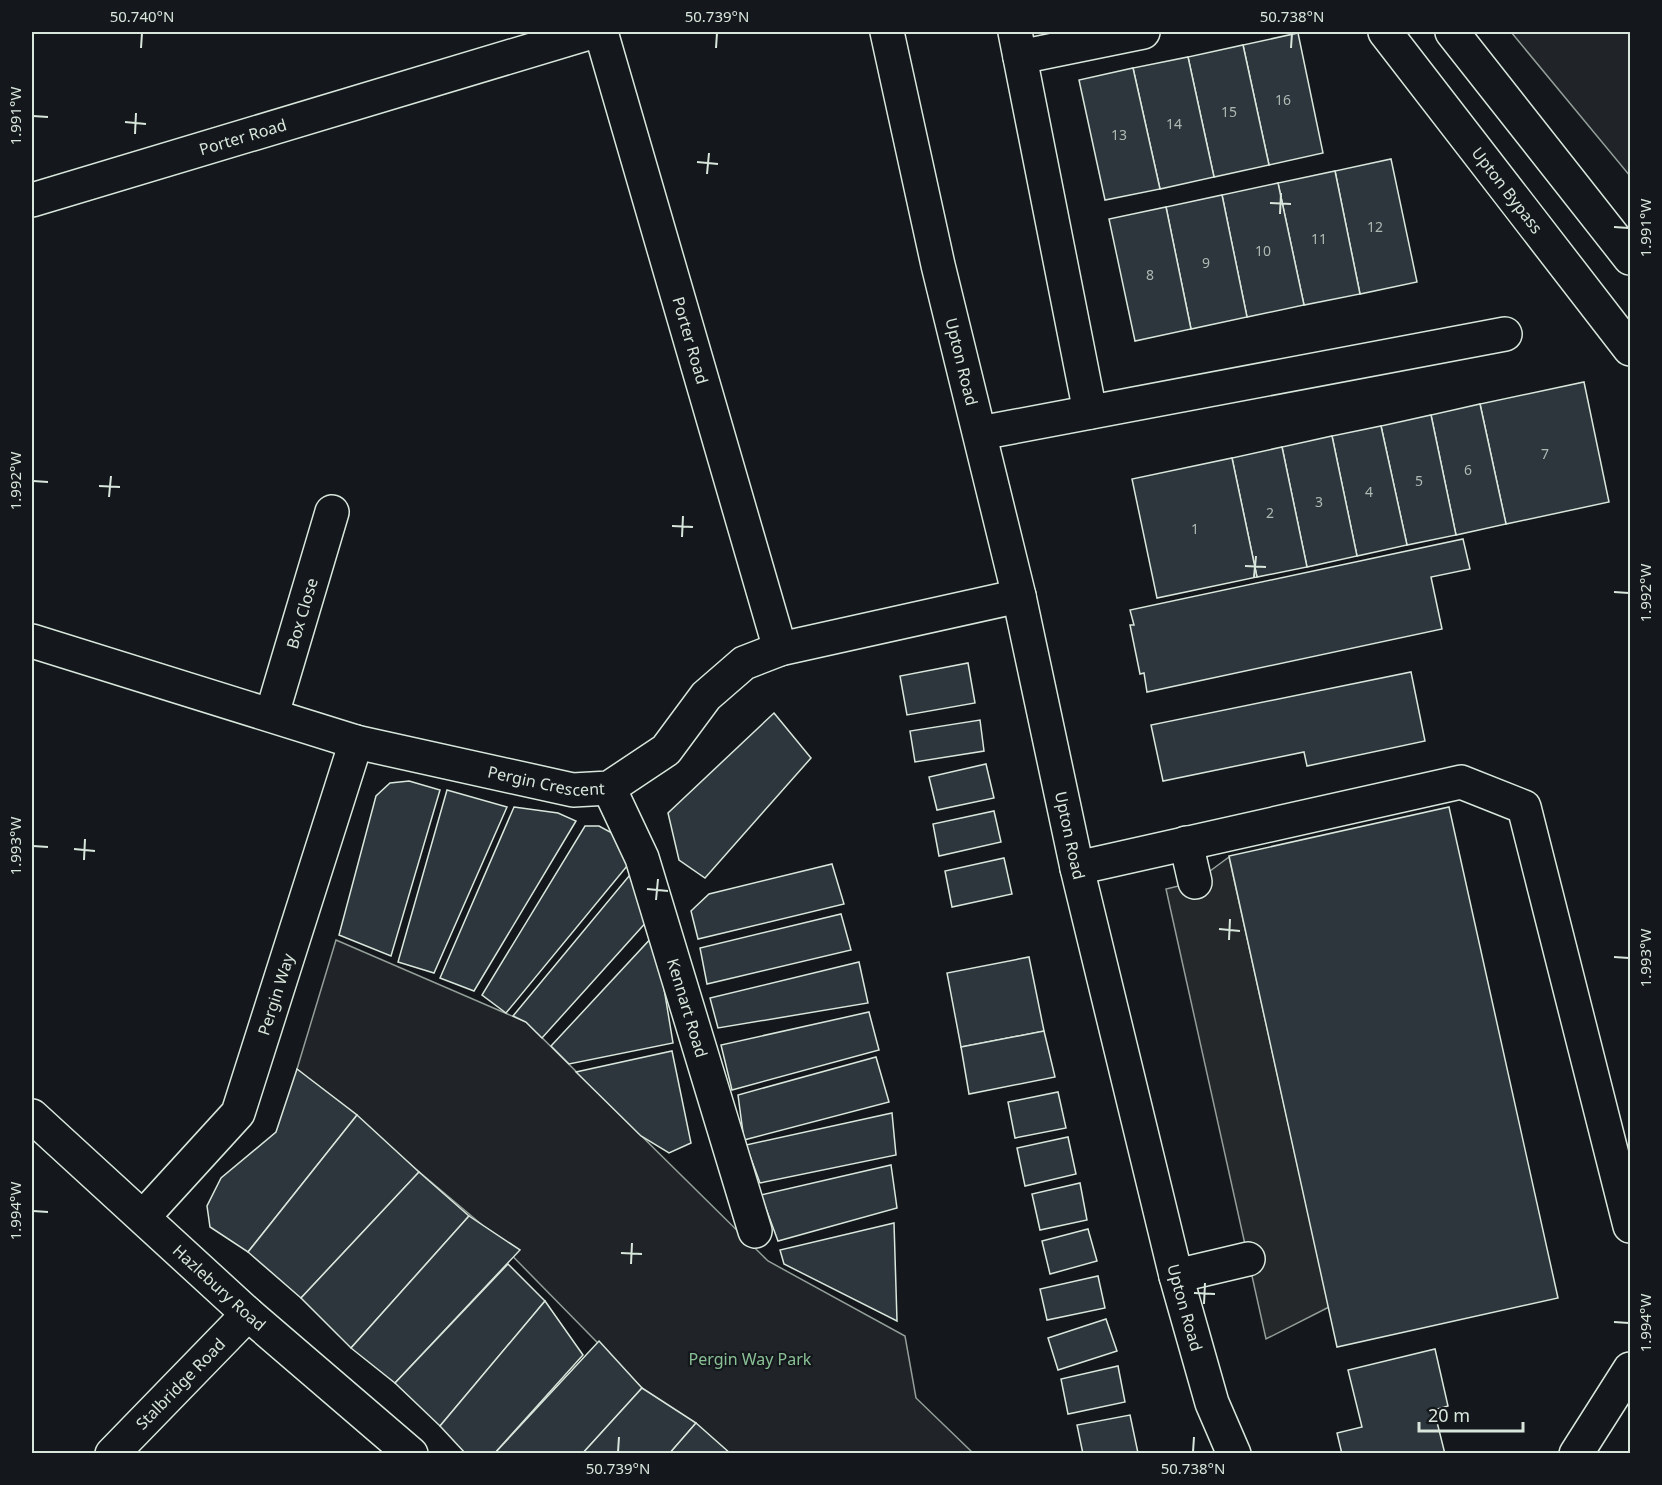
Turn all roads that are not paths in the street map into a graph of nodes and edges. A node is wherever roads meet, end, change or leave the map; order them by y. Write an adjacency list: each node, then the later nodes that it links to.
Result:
1 (592, 32): 8 (main road, Porter Road)
2 (601, 32): 17 (main road, Porter Road)
3 (887, 32): 13 (main road, Upton Road)
4 (1143, 32): 7 (main road)
5 (1385, 32): 11 (main road, Upton Bypass)
6 (1452, 32): 9 (main road)
7 (1018, 44): 12 (main road)
8 (32, 200)
9 (1630, 258)
10 (1505, 334): 12 (main road)
11 (1630, 349)
12 (1090, 412): 13 (main road)
13 (980, 433): 15 (main road, Upton Road)
14 (332, 512): 18 (main road, Box Close)
15 (1019, 597): 17 (main road, Pergin Crescent); 22 (main road, Upton Road)
16 (32, 641): 18 (main road, Pergin Crescent)
17 (780, 649): 20 (main road, Pergin Crescent)
18 (272, 714): 19 (main road, Pergin Crescent)
19 (356, 742): 20 (main road, Pergin Crescent); 25 (main road, Pergin Way)
20 (609, 788): 27 (main road, Kennart Road)
21 (1186, 843): 22 (main road); 23 (main road); 26 (main road)
22 (1077, 868): 29 (main road, Upton Road)
23 (1195, 882)
24 (32, 1116): 25 (main road, Hazlebury Road)
25 (144, 1216): 30 (main road, Hazlebury Road)
26 (1630, 1226)
27 (755, 1231)
28 (1248, 1259): 29 (main road)
29 (1176, 1276): 32 (main road, Upton Road)
30 (248, 1314): 33 (main road, Stalbridge Road); 34 (main road, Hazlebury Road)
31 (1630, 1370): 37 (main road)
32 (1212, 1403): 35 (main road, Upton Road); 36 (main road, Upton Road)
33 (112, 1454)
34 (411, 1454)
35 (1213, 1454)
36 (1234, 1454)
37 (1576, 1454)

